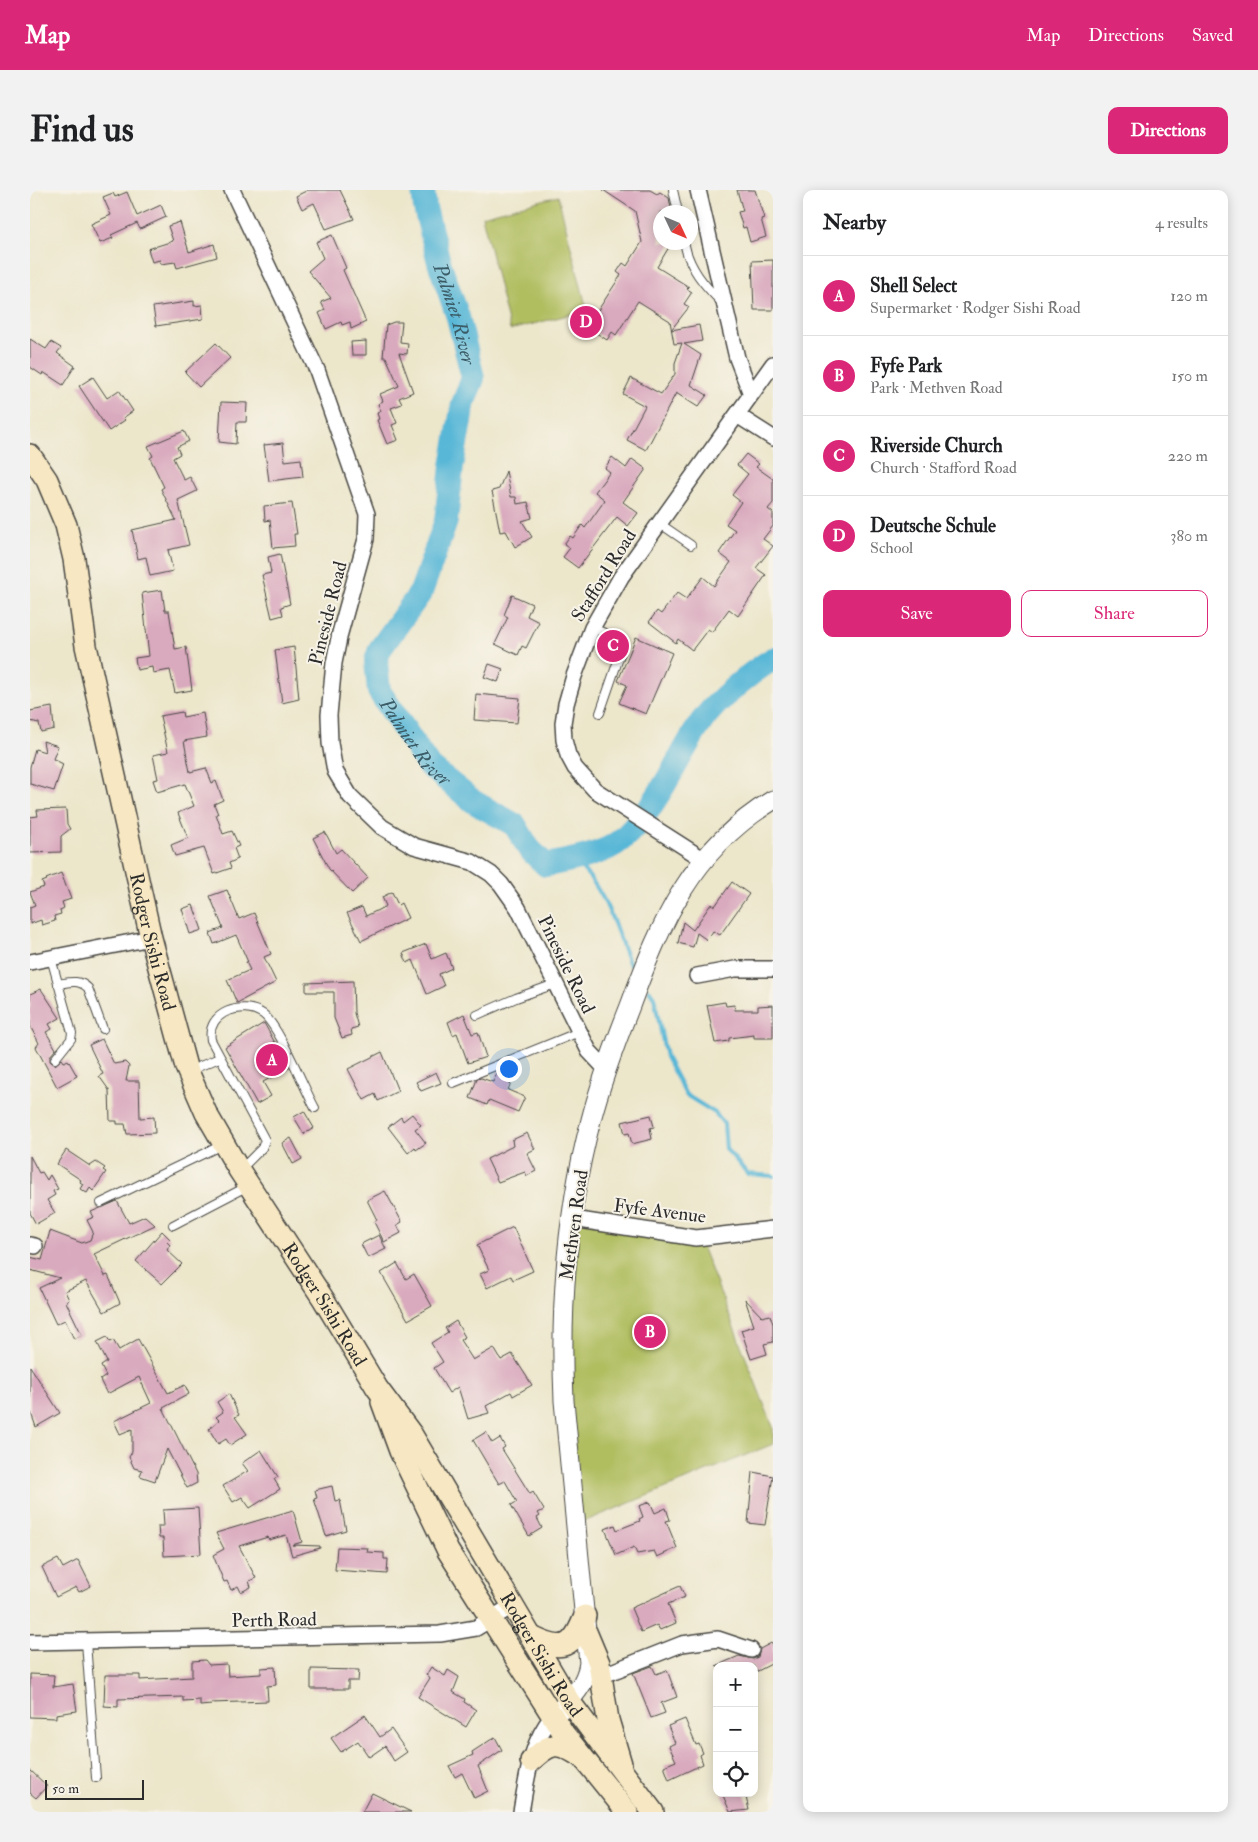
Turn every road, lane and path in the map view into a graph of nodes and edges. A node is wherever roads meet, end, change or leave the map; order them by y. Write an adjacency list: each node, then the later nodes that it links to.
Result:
1 (232, 190): 24 (street, Pineside Road)
2 (673, 190): 4 (lane)
3 (698, 190): 6 (street)
4 (676, 205)
5 (687, 250): 6 (lane)
6 (725, 307): 8 (street)
7 (773, 364): 8 (street, Stafford Road)
8 (752, 394): 9 (street, Stafford Road)
9 (737, 415): 10 (street); 12 (street, Stafford Road)
10 (773, 438)
11 (30, 456): 18 (main road, Rodger Sishi Road)
12 (659, 524): 13 (lane); 14 (street, Stafford Road)
13 (690, 545)
14 (592, 628): 15 (lane); 17 (street, Stafford Road)
15 (600, 713)
16 (773, 800): 17 (street, Methven Road)
17 (703, 859): 30 (street, Methven Road)
18 (151, 938): 19 (street); 31 (main road, Rodger Sishi Road)
19 (51, 958): 20 (street); 23 (lane)
20 (30, 962)
21 (773, 969): 22 (street)
22 (696, 976)
23 (58, 984): 26 (lane); 29 (lane)
24 (555, 984): 25 (lane); 27 (street, Pineside Road)
25 (477, 1015)
26 (103, 1030)
27 (579, 1032): 30 (street, Pineside Road); 32 (lane)
28 (219, 1058): 31 (lane); 33 (lane); 35 (lane)
29 (55, 1059)
30 (606, 1069): 37 (street, Methven Road)
31 (188, 1072): 34 (main road, Rodger Sishi Road)
32 (453, 1083)
33 (315, 1108)
34 (224, 1144): 35 (main road, Rodger Sishi Road); 36 (lane)
35 (245, 1178): 38 (lane); 40 (main road, Rodger Sishi Road)
36 (101, 1203)
37 (573, 1218): 39 (street, Fyfe Avenue); 43 (street, Methven Road)
38 (173, 1224)
39 (773, 1229)
40 (377, 1388): 41 (main road, Rodger Sishi Road); 42 (main road, Rodger Sishi Road)
41 (512, 1606): 42 (street, Perth Road); 44 (main road, Rodger Sishi Road)
42 (490, 1620): 46 (street, Perth Road); 50 (main road, Rodger Sishi Road)
43 (586, 1624): 44 (main road); 48 (main road); 49 (street, Methven Road)
44 (532, 1637): 49 (main road, Rodger Sishi Road)
45 (30, 1642): 46 (street, Perth Road)
46 (86, 1642): 53 (lane)
47 (750, 1650): 48 (street)
48 (601, 1676): 54 (main road)
49 (569, 1701): 50 (street, Methven Road); 54 (main road, Rodger Sishi Road)
50 (552, 1717): 51 (main road, Rodger Sishi Road); 52 (street)
51 (582, 1758): 52 (main road); 56 (main road, Rodger Sishi Road)
52 (531, 1761): 55 (street)
53 (96, 1778)
54 (626, 1779): 57 (main road, Rodger Sishi Road)
55 (521, 1812)
56 (628, 1812)
57 (653, 1812)

